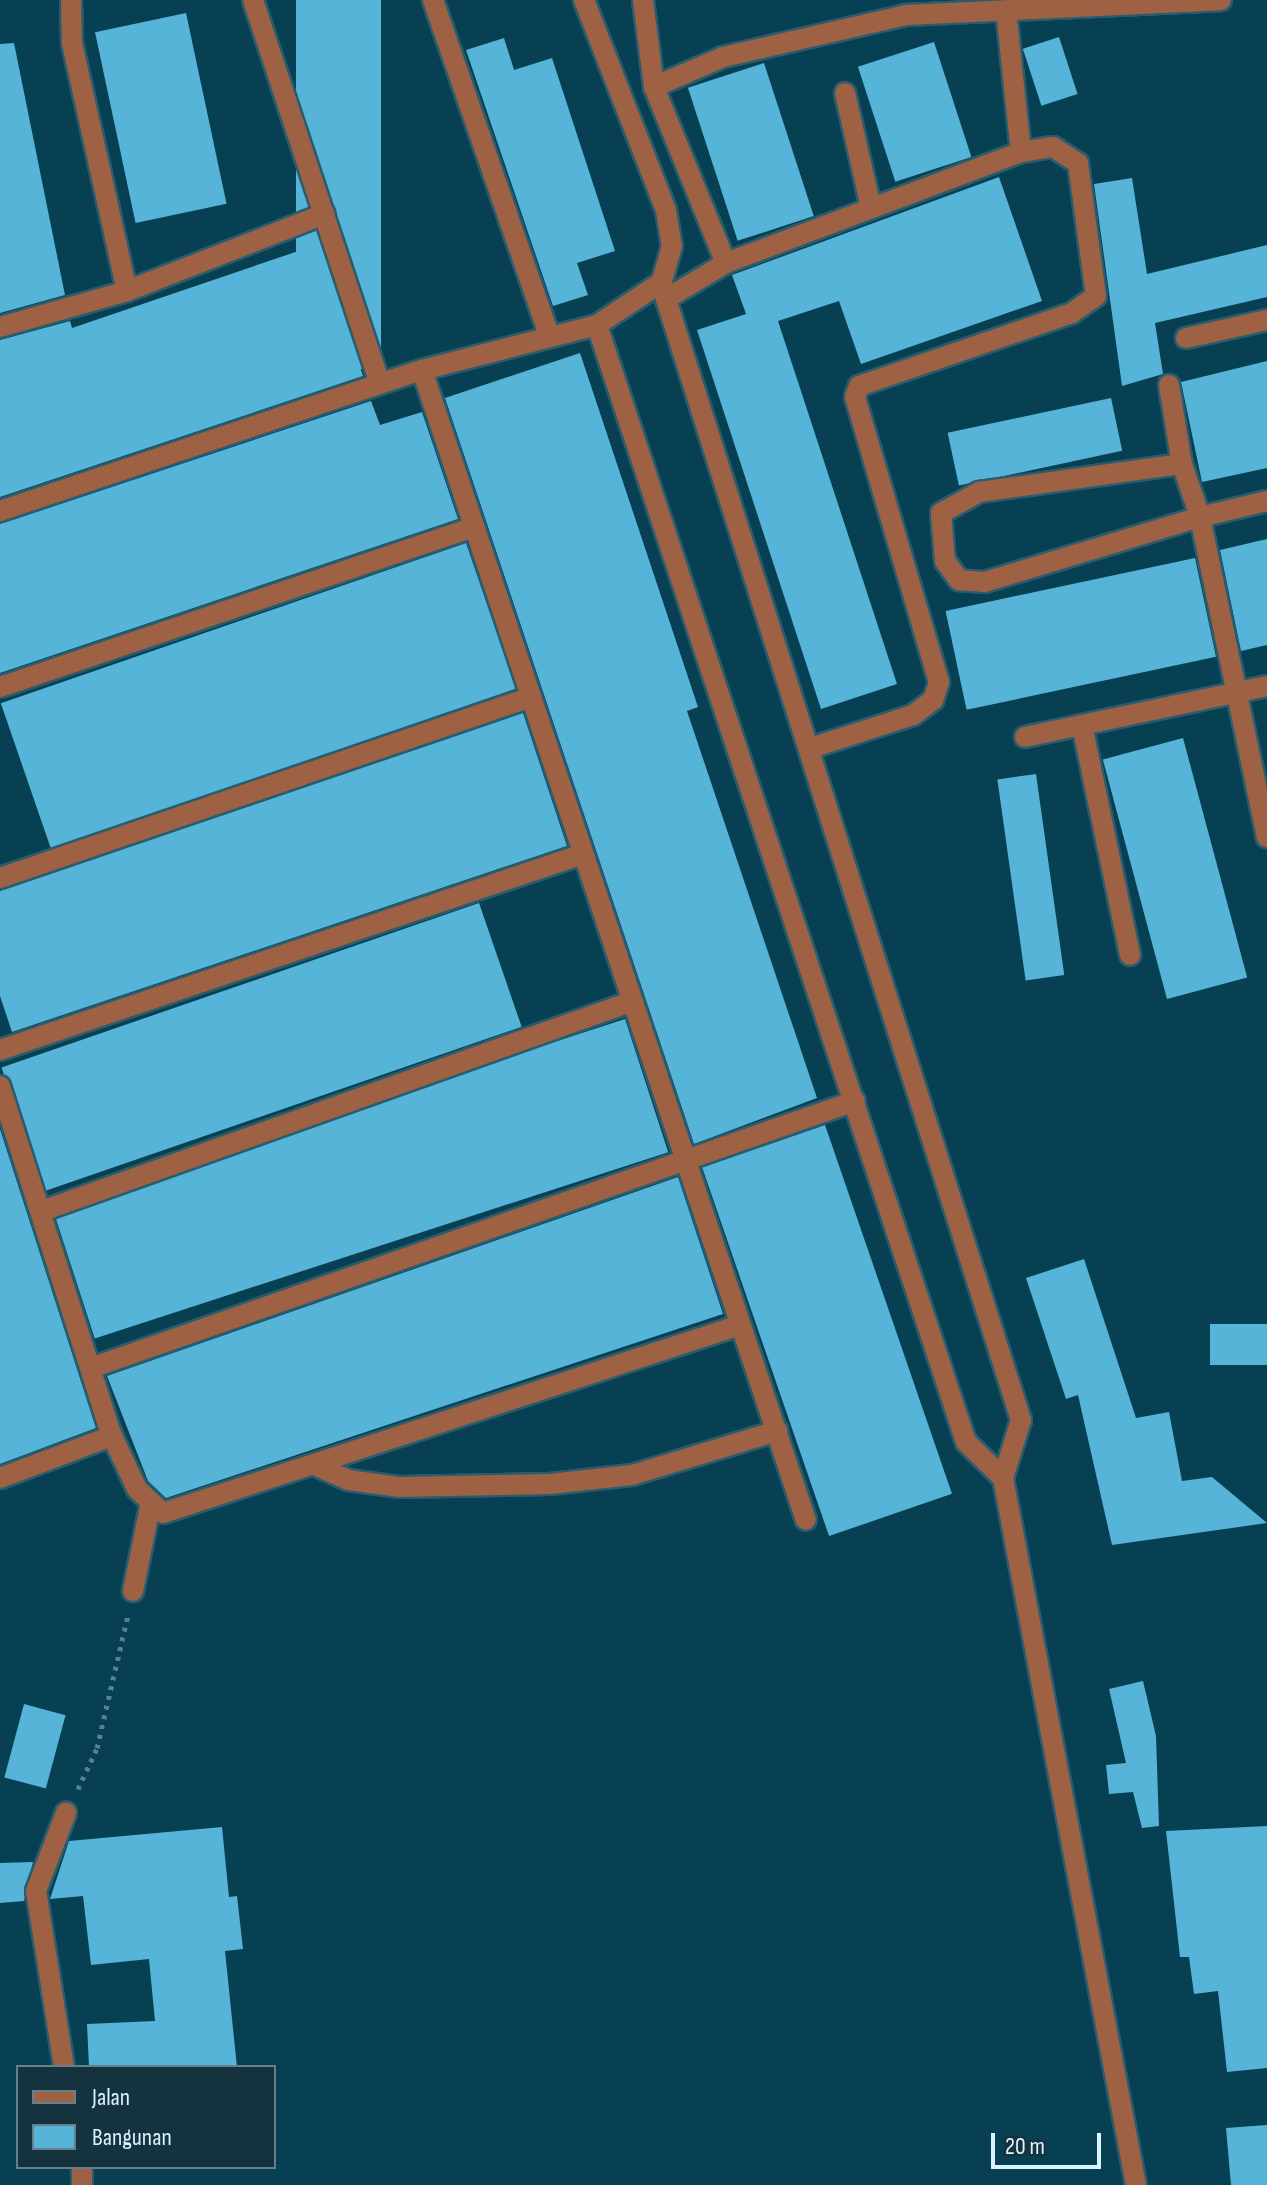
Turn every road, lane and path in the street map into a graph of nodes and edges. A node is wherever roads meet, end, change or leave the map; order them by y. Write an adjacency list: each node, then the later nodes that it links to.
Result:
1 (71, 0): 14 (street)
2 (253, 0): 12 (street)
3 (433, 0): 19 (street)
4 (584, 0): 15 (street)
5 (643, 0): 8 (street)
6 (1221, 0): 7 (street)
7 (1006, 10): 8 (street); 10 (street)
8 (654, 87): 13 (street)
9 (845, 93): 11 (street)
10 (1021, 152): 11 (street); 35 (street)
11 (870, 203): 13 (street)
12 (325, 214): 14 (street); 22 (street)
13 (726, 263): 15 (street)
14 (127, 291): 18 (street)
15 (664, 291): 17 (street); 35 (street)
16 (1267, 320): 20 (street)
17 (597, 325): 19 (street); 43 (street)
18 (0, 327)
19 (550, 337): 21 (street)
20 (1186, 338)
21 (422, 370): 22 (street); 28 (street)
22 (380, 384): 26 (street)
23 (1169, 385): 24 (street)
24 (1182, 464): 27 (street); 27 (street)
25 (1267, 501): 27 (street)
26 (0, 511)
27 (1200, 517): 31 (street)
28 (474, 527): 30 (street); 32 (street)
29 (1267, 686): 31 (street)
30 (0, 687)
31 (1233, 694): 33 (street); 36 (street)
32 (531, 697): 37 (street); 38 (street)
33 (1082, 725): 34 (street); 39 (street)
34 (1025, 737)
35 (811, 748): 52 (street)
36 (1267, 837)
37 (583, 854): 40 (street); 41 (street)
38 (0, 878)
39 (1130, 955)
40 (633, 1001): 44 (street); 45 (street)
41 (0, 1050)
42 (0, 1086): 45 (street)
43 (855, 1101): 44 (street); 52 (street)
44 (685, 1156): 46 (street); 47 (street)
45 (42, 1211): 47 (street)
46 (737, 1326): 48 (street); 50 (street)
47 (91, 1368): 49 (street)
48 (777, 1431): 50 (street); 54 (street)
49 (112, 1436): 51 (street); 53 (street)
50 (317, 1466): 53 (street)
51 (0, 1478)
52 (1003, 1478): 58 (street)
53 (150, 1507): 55 (street)
54 (806, 1520)
55 (133, 1591): 56 (path)
56 (66, 1813): 57 (street)
57 (64, 2065)
58 (1136, 2185)

